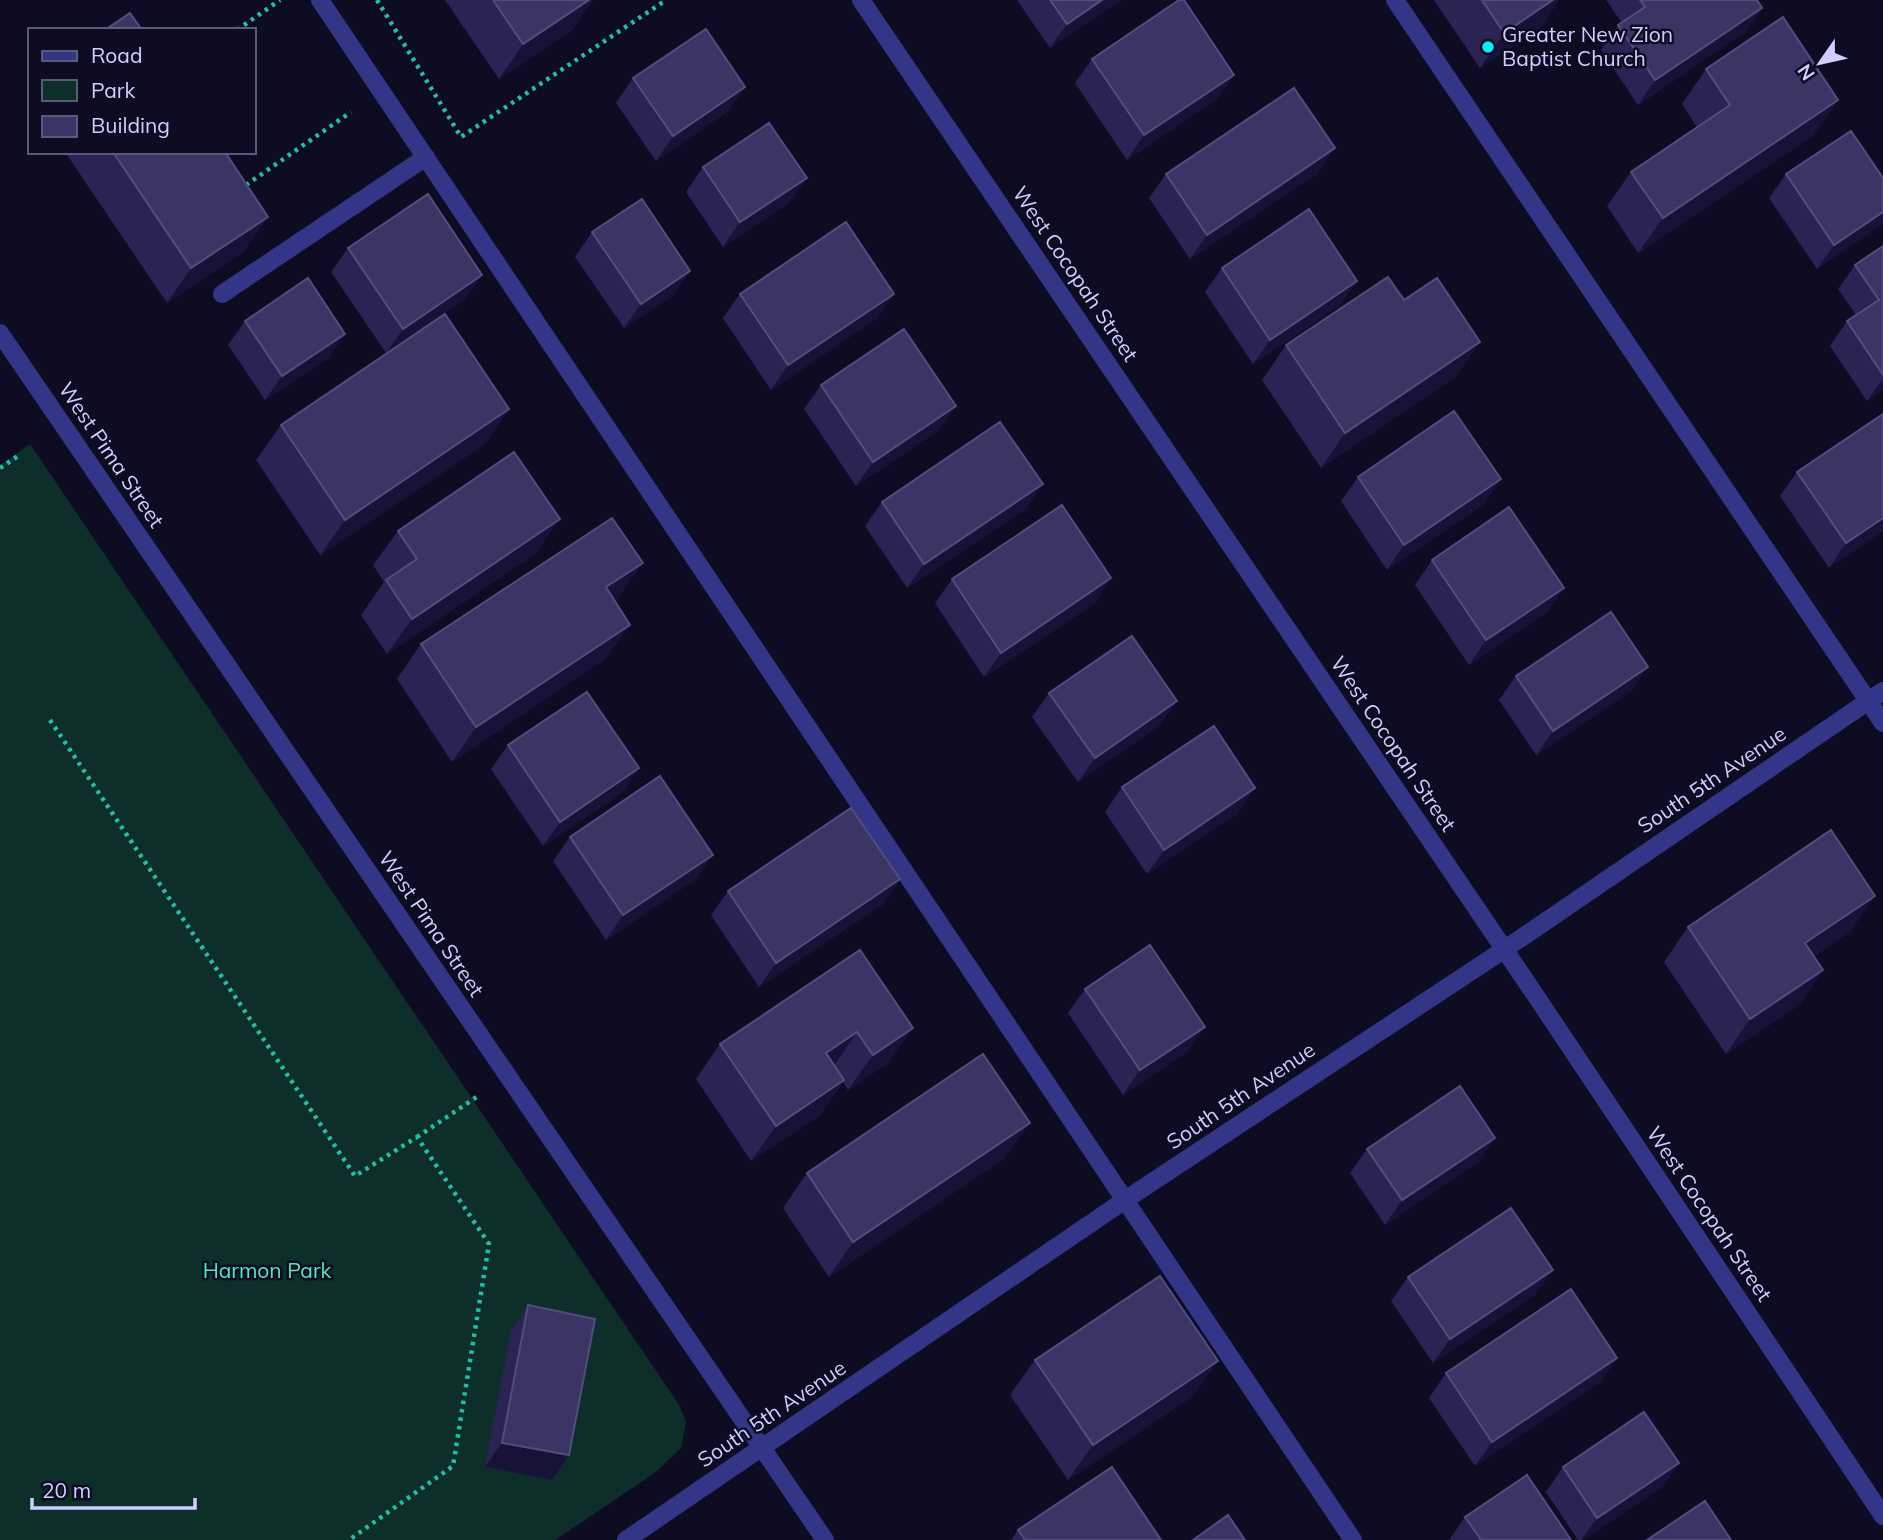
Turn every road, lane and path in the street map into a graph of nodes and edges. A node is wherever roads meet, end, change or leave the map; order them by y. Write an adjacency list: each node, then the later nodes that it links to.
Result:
1 (280, 0): 7 (path)
2 (320, 0): 9 (street)
3 (377, 0): 4 (path)
4 (666, 0)
5 (861, 0): 18 (street, West Cocopah Street)
6 (1395, 0): 15 (street)
7 (239, 28)
8 (354, 109): 10 (path)
9 (426, 157): 11 (street); 21 (street)
10 (246, 185)
11 (222, 294)
12 (0, 333): 19 (street, West Pima Street)
13 (18, 456): 14 (path)
14 (0, 468)
15 (1875, 696): 17 (street); 18 (street, South 5th Avenue)
16 (50, 720): 20 (path)
17 (1883, 723)
18 (1505, 949): 21 (street, South 5th Avenue); 23 (street, West Cocopah Street)
19 (508, 1077): 20 (path); 22 (street, West Pima Street)
20 (417, 1137): 24 (path)
21 (1125, 1200): 22 (street, South 5th Avenue); 27 (street)
22 (763, 1448): 25 (street, South 5th Avenue); 26 (street, West Pima Street)
23 (1883, 1516)
24 (349, 1540)
25 (626, 1540)
26 (825, 1540)
27 (1353, 1540)

